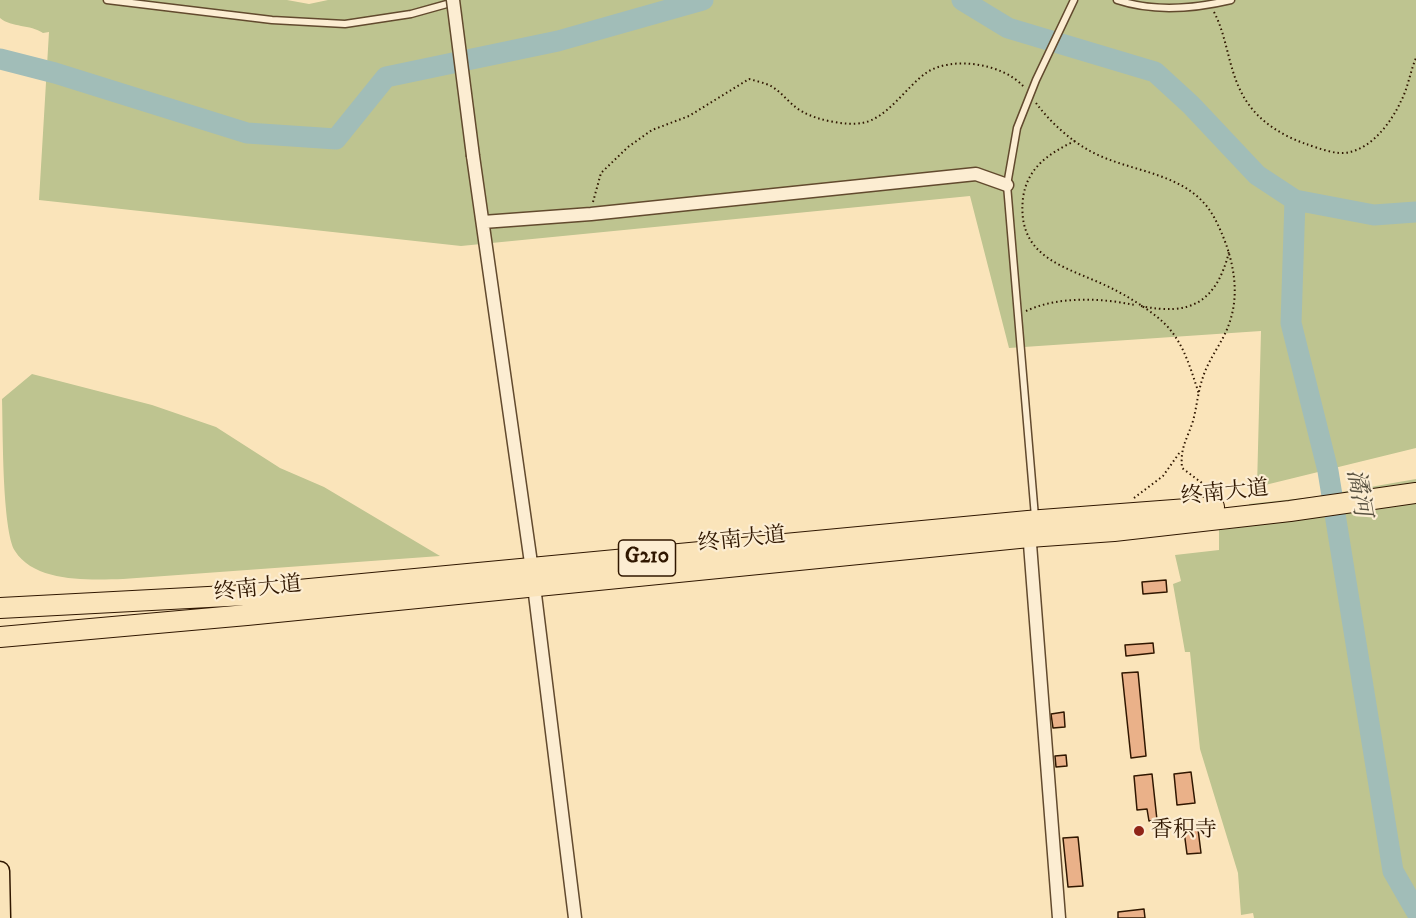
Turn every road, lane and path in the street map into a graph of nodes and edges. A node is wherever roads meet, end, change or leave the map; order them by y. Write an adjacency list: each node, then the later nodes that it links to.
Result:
1 (107, 0): 4 (lane)
2 (1117, 0): 6 (lane)
3 (1231, 0): 6 (lane)
4 (455, 1): 12 (street, bridge)
5 (1073, 1): 8 (lane)
6 (1210, 5): 7 (path)
7 (1416, 58)
8 (1030, 95): 9 (path); 10 (lane); 11 (path)
9 (1075, 141): 13 (path); 14 (path)
10 (1007, 185): 11 (street); 15 (lane)
11 (591, 214): 12 (street)
12 (483, 222): 23 (street)
13 (1229, 252): 14 (path); 16 (path)
14 (1139, 305): 15 (path); 16 (path)
15 (1018, 316): 22 (lane)
16 (1199, 394): 17 (path)
17 (1180, 452): 19 (path); 20 (path)
18 (1412, 487): 21 (highway, 终南大道 / G210)
19 (1131, 500)
20 (1238, 505): 21 (highway, 终南大道 / G210); 22 (highway, 终南大道 / G210)
21 (1292, 506): 22 (highway, 终南大道 / G210)
22 (1031, 526): 23 (highway, 终南大道 / G210); 29 (street)
23 (532, 578): 24 (highway, 终南大道 / G210); 25 (highway, 终南大道 / G210); 28 (street)
24 (0, 608)
25 (0, 637)
26 (0, 872): 27 (main road)
27 (1, 918)
28 (575, 918)
29 (1059, 918)

